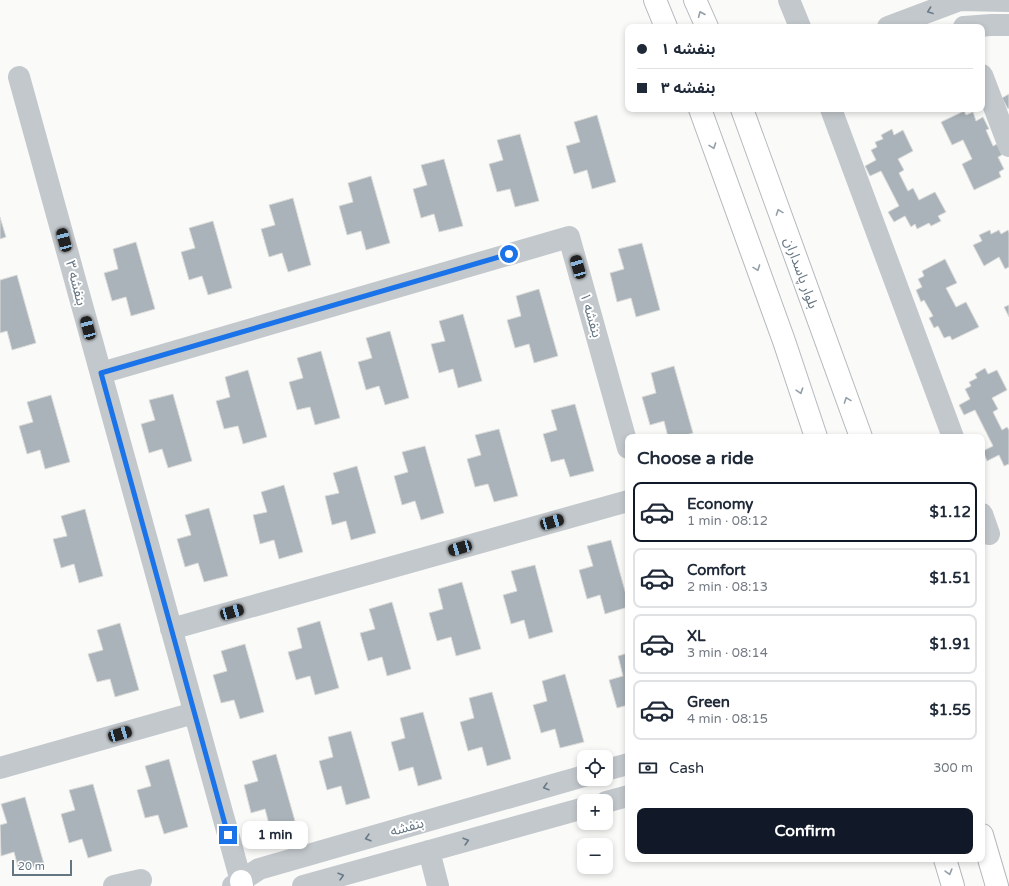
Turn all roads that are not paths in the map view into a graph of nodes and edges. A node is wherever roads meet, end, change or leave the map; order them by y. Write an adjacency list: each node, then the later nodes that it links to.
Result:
1 (655, 0): 6 (highway)
2 (695, 0): 7 (highway, one-way to 2)
3 (789, 0): 8 (street)
4 (960, 0): 5 (street); 9 (street, one-way to 9); 10 (street)
5 (1009, 2)
6 (665, 24)
7 (706, 24)
8 (799, 24)
9 (896, 24)
10 (964, 24)
11 (985, 25): 12 (street)
12 (1009, 25)
13 (19, 77): 19 (street, بنفشه ۳)
14 (985, 83): 18 (street)
15 (701, 112): 20 (highway, one-way to 20)
16 (743, 112): 21 (highway, بلوار پاسداران, one-way to 16)
17 (832, 112): 22 (street)
18 (1009, 146)
19 (101, 373): 23 (street, بنفشه ۱); 25 (street, بنفشه ۳)
20 (815, 434)
21 (860, 434)
22 (952, 434)
23 (625, 437)
24 (625, 501): 25 (street)
25 (171, 630): 26 (street, بنفشه ۳)
26 (194, 713): 28 (street); 38 (street, بنفشه ۳)
27 (625, 765): 29 (street)
28 (0, 768)
29 (613, 768)
30 (577, 778): 38 (street, بنفشه, one-way to 38)
31 (625, 797): 32 (street)
32 (613, 800)
33 (577, 810): 35 (street, بنفشه, one-way to 33)
34 (985, 845): 43 (highway)
35 (429, 851): 40 (street, بنفشه, one-way to 35); 41 (street)
36 (946, 862): 42 (highway, one-way to 42)
37 (141, 880): 39 (street)
38 (239, 884)
39 (114, 886)
40 (303, 886)
41 (438, 886)
42 (953, 886)
43 (997, 886)

